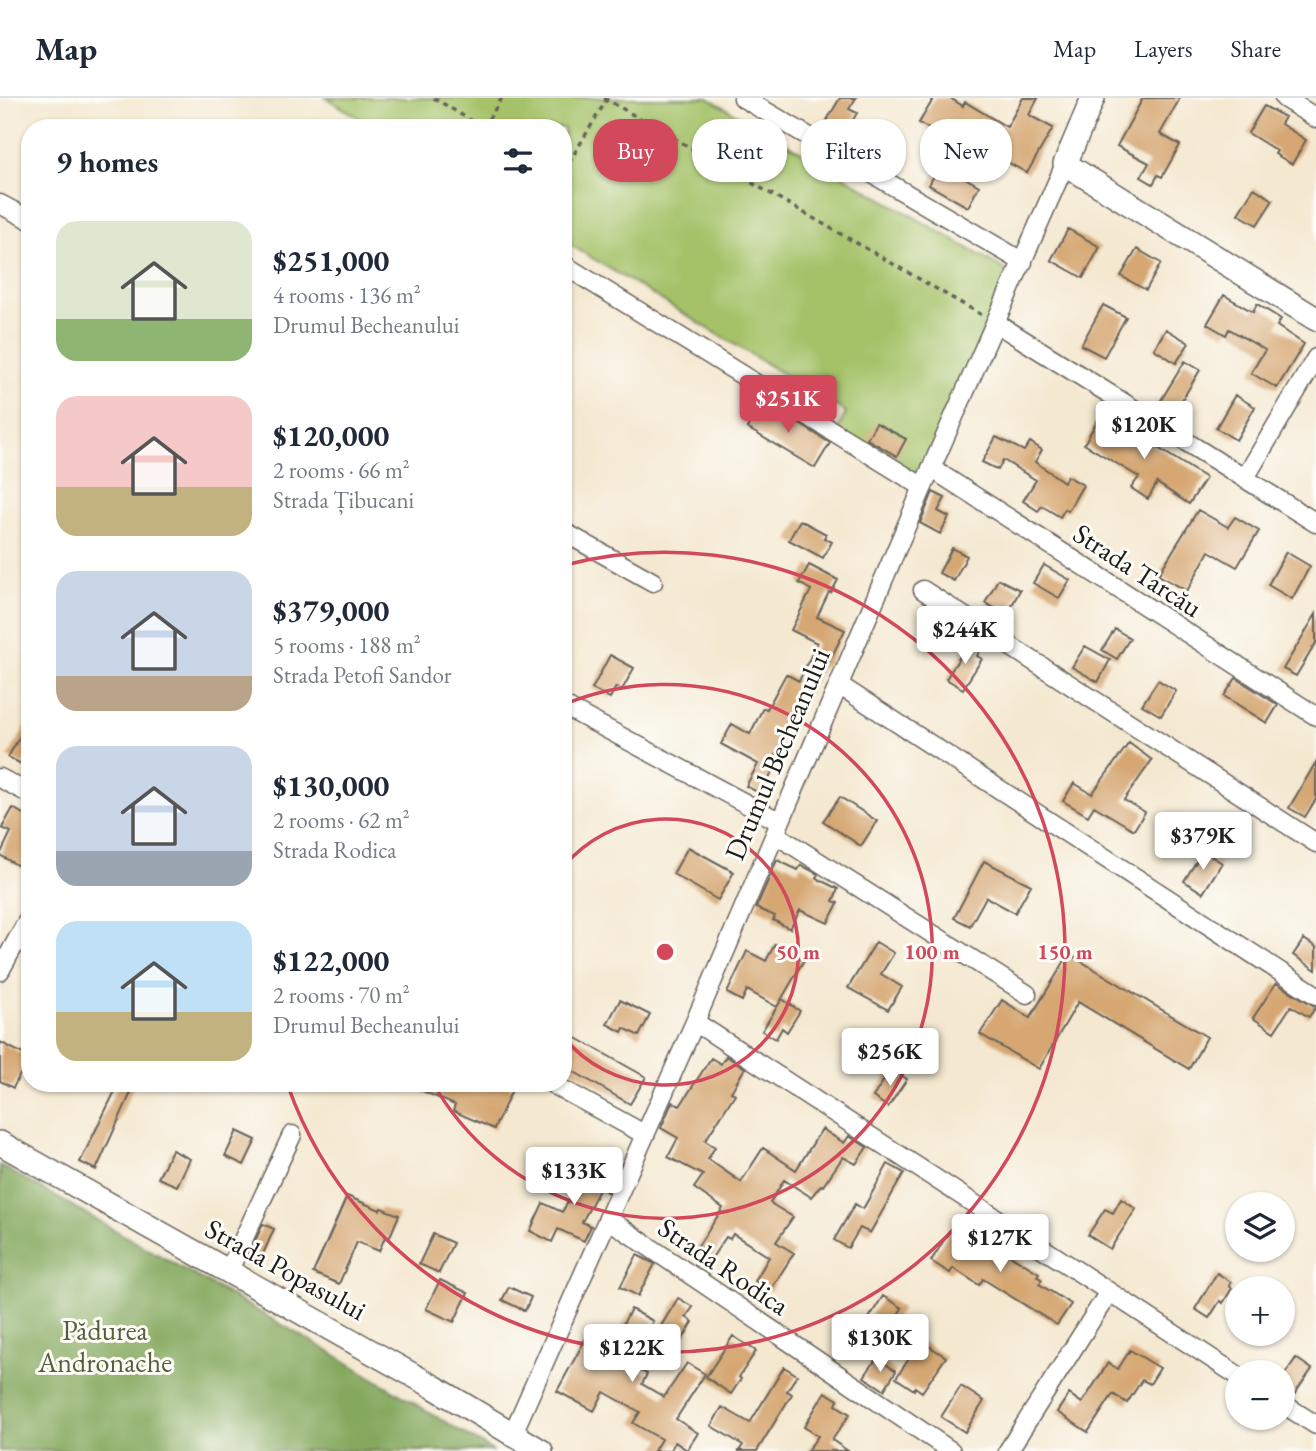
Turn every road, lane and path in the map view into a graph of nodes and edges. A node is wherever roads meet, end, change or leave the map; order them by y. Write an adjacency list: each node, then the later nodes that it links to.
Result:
1 (434, 98): 8 (path)
2 (502, 98): 9 (path)
3 (743, 98): 14 (street)
4 (1093, 98): 11 (street, Drumul Becheanului)
5 (1284, 98): 7 (street)
6 (605, 99): 10 (path); 16 (path)
7 (1316, 118)
8 (468, 119)
9 (489, 119)
10 (572, 157)
11 (1065, 164): 14 (street, Drumul Becheanului); 17 (street)
12 (0, 204): 13 (street)
13 (21, 215)
14 (1023, 262): 18 (street, Drumul Becheanului)
15 (572, 270): 22 (street)
16 (978, 313)
17 (1316, 319)
18 (996, 323): 20 (street, Drumul Becheanului); 21 (street)
19 (1316, 358): 21 (street)
20 (931, 468): 22 (street, Drumul Becheanului); 29 (street, Strada Tarcău)
21 (1245, 478): 23 (street)
22 (923, 487): 27 (street, Drumul Becheanului)
23 (1316, 523)
24 (572, 536): 25 (street)
25 (653, 582)
26 (923, 590): 33 (street)
27 (839, 685): 32 (street, Drumul Becheanului); 37 (street)
28 (572, 711): 32 (street)
29 (1316, 716)
30 (0, 778): 31 (street)
31 (21, 789)
32 (778, 828): 36 (street); 38 (street, Drumul Becheanului)
33 (1316, 843)
34 (21, 932): 35 (street)
35 (0, 971)
36 (1027, 994)
37 (1316, 995)
38 (695, 1022): 40 (street, Drumul Becheanului); 45 (street)
39 (567, 1092): 40 (street)
40 (644, 1134): 43 (street, Drumul Becheanului)
41 (292, 1135): 44 (street)
42 (0, 1143): 44 (street, Strada Popasului)
43 (608, 1219): 49 (street, Drumul Becheanului); 51 (street, Strada Rodica)
44 (229, 1270): 49 (street, Strada Popasului)
45 (1109, 1292): 46 (street); 52 (street)
46 (1225, 1367)
47 (1295, 1412): 48 (street)
48 (1316, 1425)
49 (513, 1433): 50 (street, Strada Popasului)
50 (541, 1451)
51 (951, 1451)
52 (1007, 1451)

